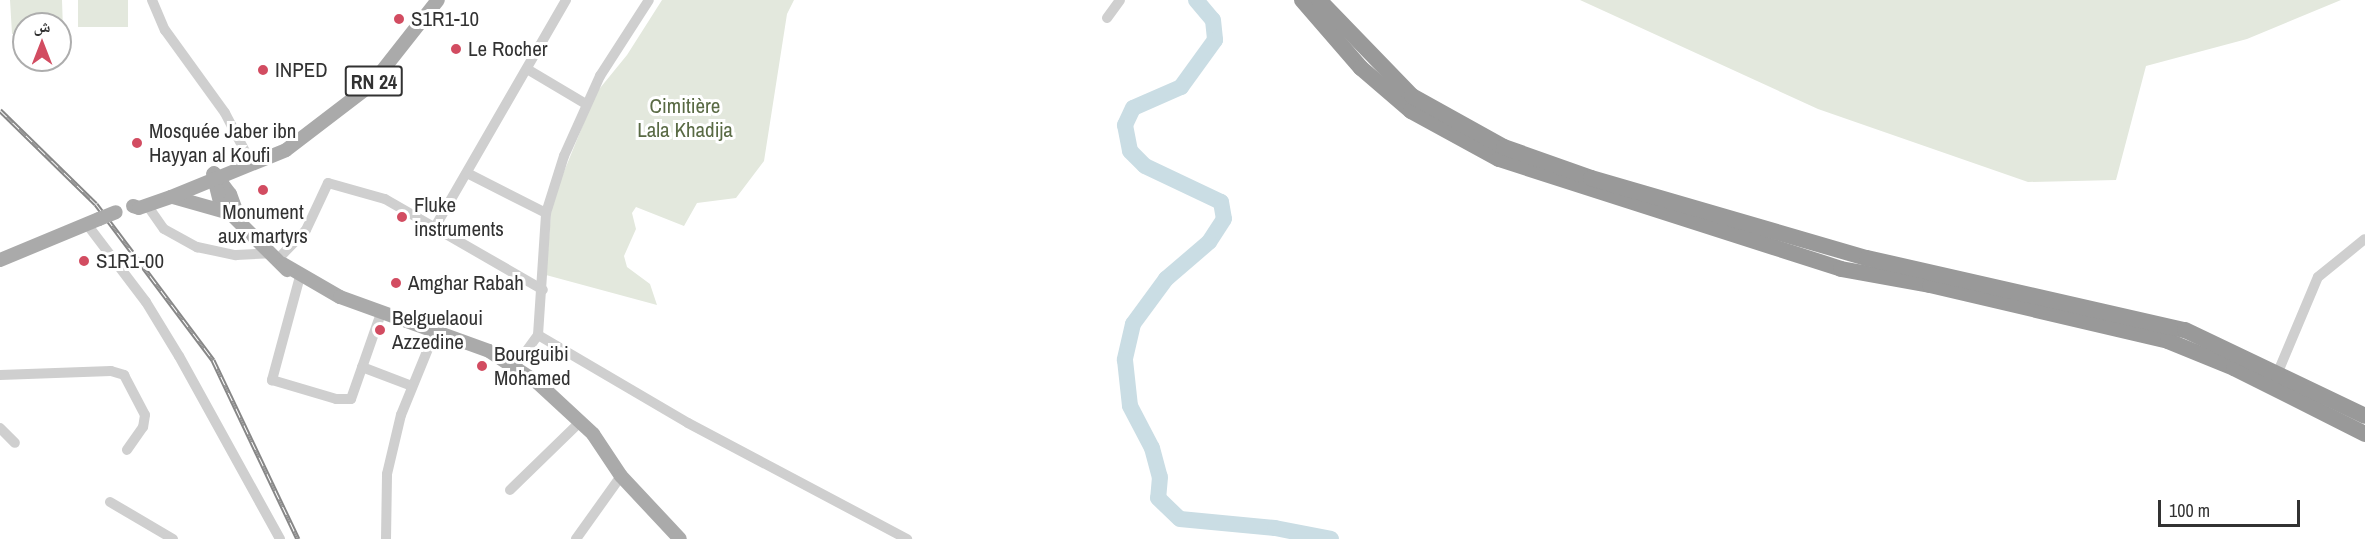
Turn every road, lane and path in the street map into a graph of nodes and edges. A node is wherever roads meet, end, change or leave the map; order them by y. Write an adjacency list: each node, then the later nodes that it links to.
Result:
1 (153, 0): 11 (street)
2 (438, 0): 11 (main road, RN 24)
3 (566, 0): 9 (street)
4 (649, 0): 10 (street)
5 (1120, 0): 8 (street)
6 (1302, 0): 38 (highway)
7 (1319, 0): 32 (highway)
8 (1107, 18)
9 (527, 69): 10 (street); 12 (street)
10 (586, 104): 18 (street)
11 (247, 164): 13 (main road, RN 24); 14 (main road)
12 (469, 174): 18 (street); 21 (street)
13 (215, 177): 14 (main road); 15 (main road, RN 24); 17 (main road, RN 24); 19 (main road)
14 (230, 194): 19 (main road)
15 (171, 197): 16 (main road, RN 24); 19 (main road)
16 (147, 205): 17 (main road, RN 24); 23 (street)
17 (133, 206): 20 (main road, RN 24, bridge)
18 (546, 213): 26 (street)
19 (234, 217): 23 (main road)
20 (93, 221): 24 (main road, RN 24); 46 (street)
21 (435, 227): 23 (street); 26 (street)
22 (2365, 239): 32 (street)
23 (277, 259): 25 (main road); 30 (main road)
24 (0, 260)
25 (298, 280): 27 (main road); 31 (street)
26 (543, 290): 28 (street)
27 (379, 319): 29 (main road); 31 (street)
28 (538, 335): 30 (street); 44 (street)
29 (432, 339): 30 (main road); 34 (street)
30 (509, 364): 36 (main road)
31 (362, 367): 34 (street)
32 (2278, 372): 35 (highway)
33 (0, 375): 40 (street)
34 (412, 386): 47 (street)
35 (2365, 416)
36 (581, 421): 41 (main road); 42 (street)
37 (0, 428): 39 (street)
38 (2365, 434)
39 (15, 443)
40 (127, 450)
41 (621, 476): 48 (street); 49 (main road)
42 (510, 490)
43 (110, 502): 45 (street)
44 (884, 526): 50 (street); 51 (street)
45 (173, 539)
46 (280, 539)
47 (386, 539)
48 (576, 539)
49 (680, 539)
50 (893, 539)
51 (907, 539)

